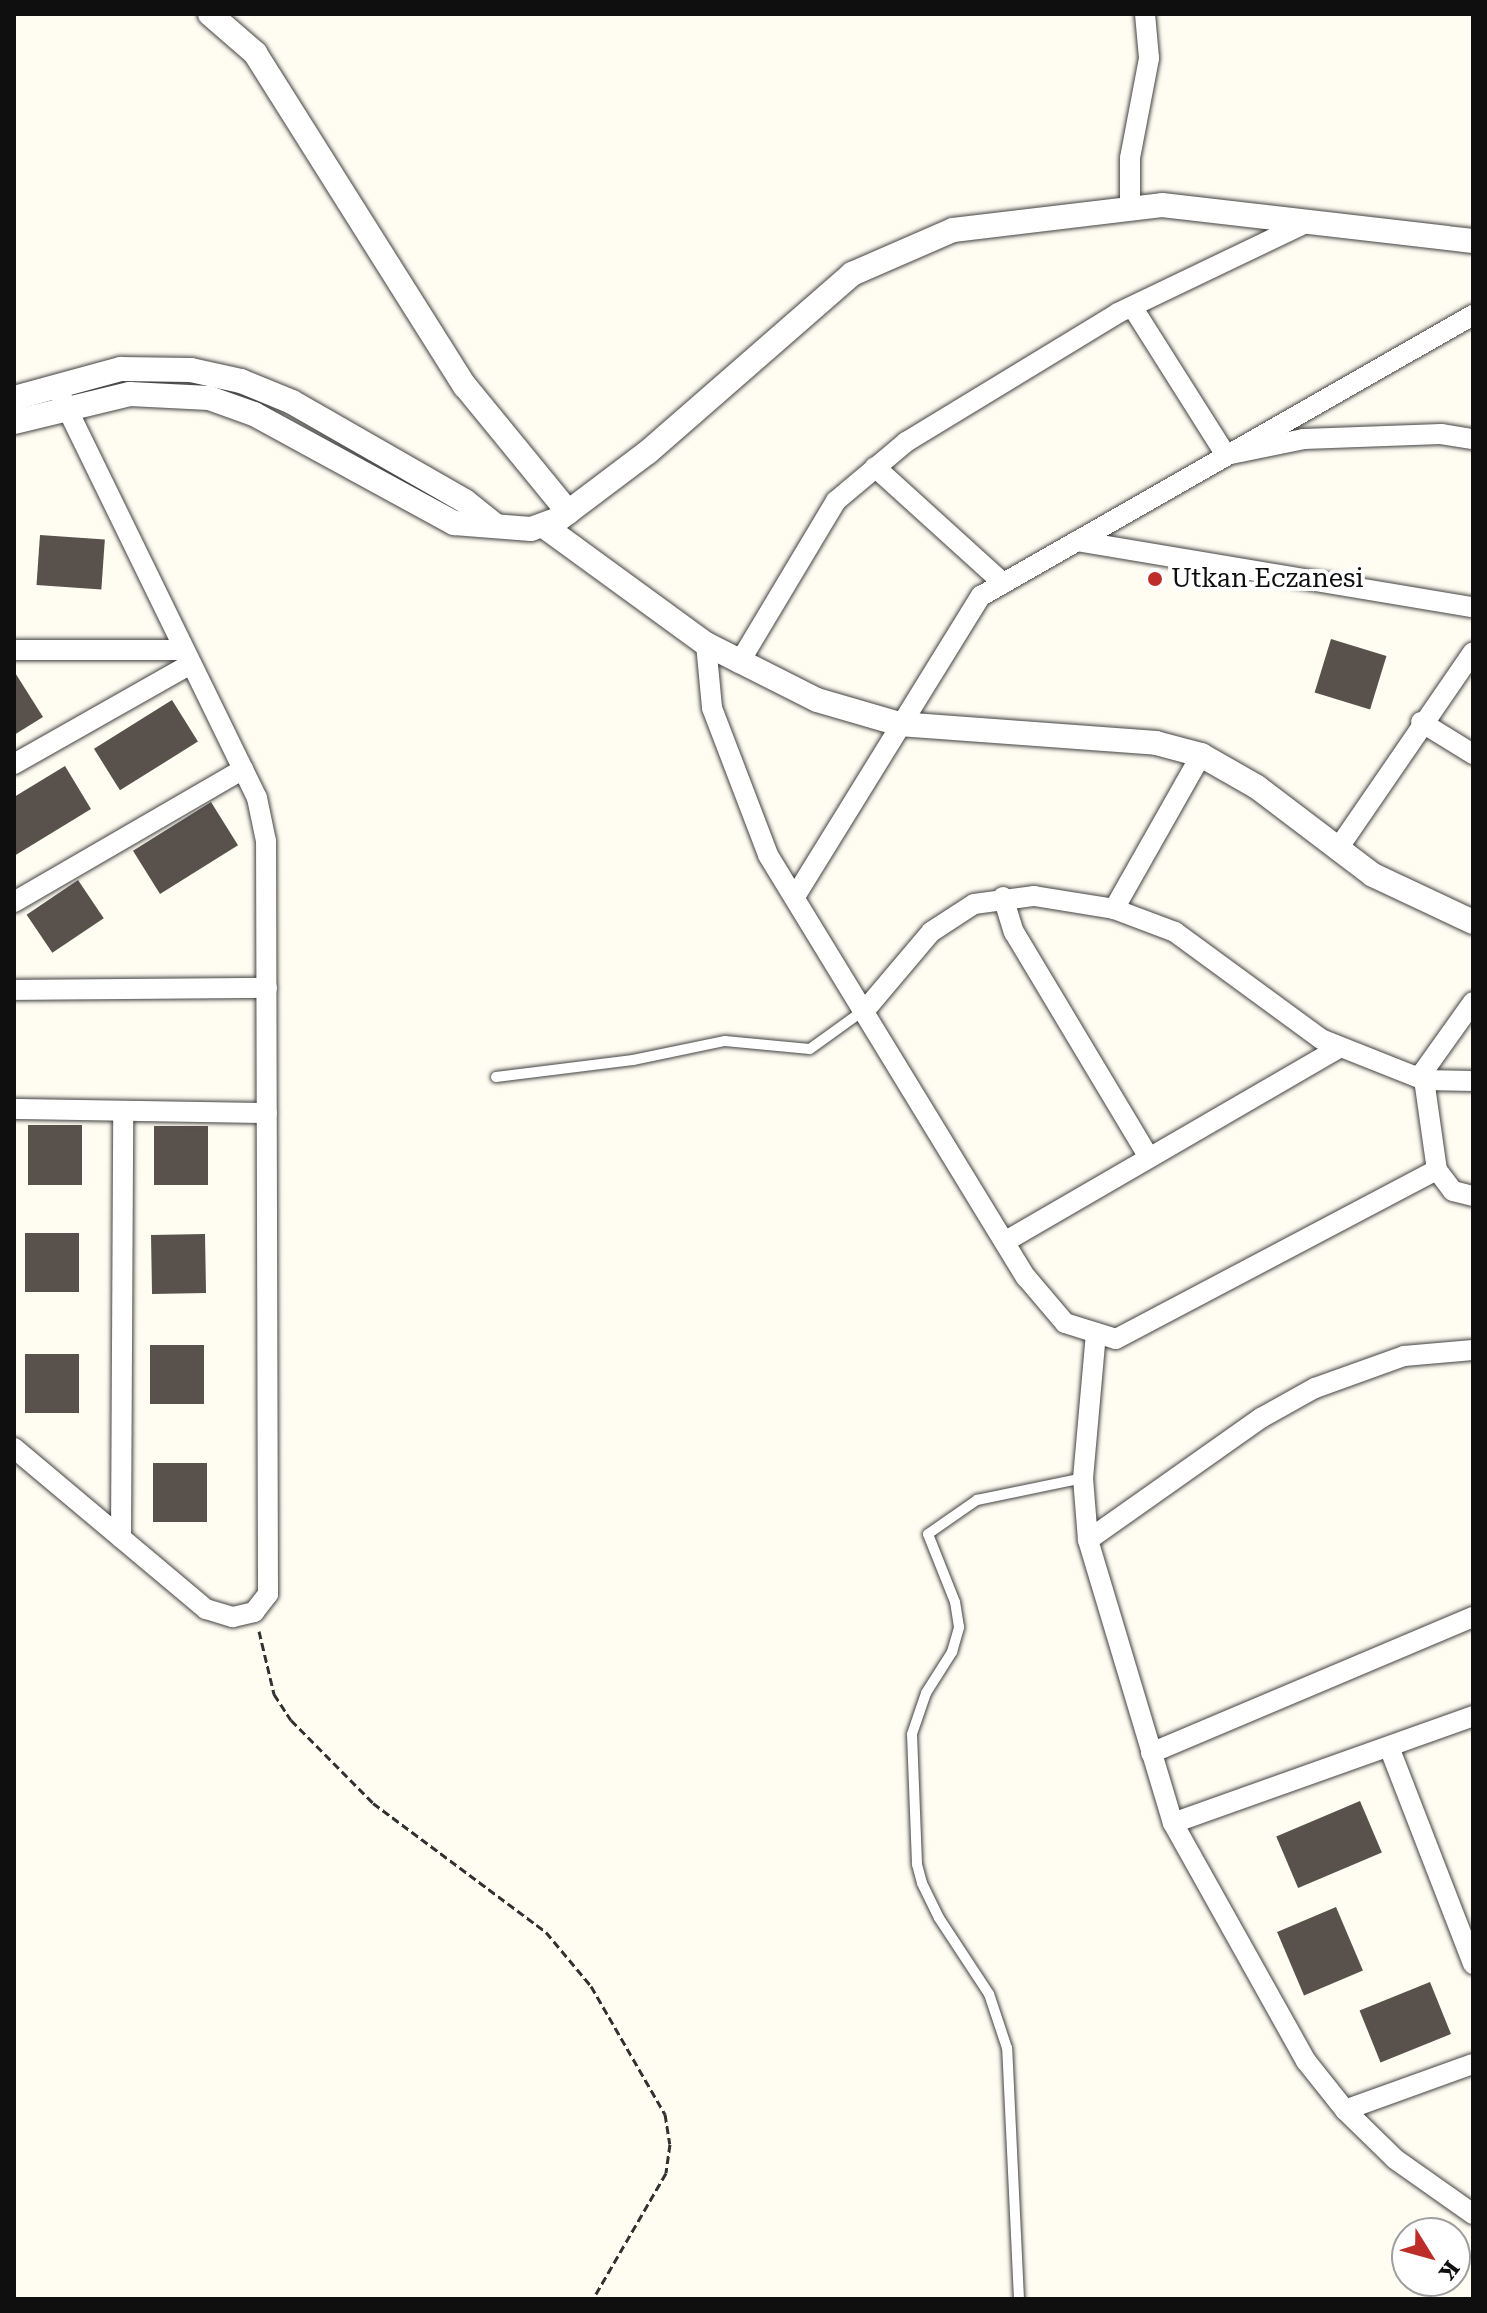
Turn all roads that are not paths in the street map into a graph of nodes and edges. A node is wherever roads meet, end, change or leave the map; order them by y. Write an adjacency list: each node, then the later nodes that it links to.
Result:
1 (210, 14): 15 (street)
2 (1145, 14): 3 (street)
3 (1130, 206): 4 (street); 15 (street)
4 (1302, 225): 5 (street); 6 (street)
5 (1473, 241)
6 (1133, 308): 13 (street); 14 (street)
7 (1473, 315): 13 (street)
8 (56, 386): 9 (street); 10 (street); 16 (street)
9 (14, 398)
10 (68, 411): 11 (street); 16 (street); 24 (street)
11 (14, 422)
12 (1473, 439): 13 (street)
13 (1226, 455): 18 (street)
14 (875, 467): 19 (street); 25 (street)
15 (568, 512): 17 (street)
16 (493, 524): 17 (street)
17 (544, 526): 21 (street)
18 (1077, 541): 19 (street); 20 (street)
19 (1003, 583): 27 (street)
20 (1473, 607)
21 (706, 644): 25 (street); 33 (street)
22 (14, 650): 24 (street)
23 (1473, 652): 26 (street)
24 (187, 657): 30 (street); 31 (street)
25 (739, 663): 27 (street)
26 (1421, 722): 28 (street); 32 (street)
27 (899, 724): 29 (street); 33 (street)
28 (1473, 754)
29 (1201, 755): 32 (street); 36 (street)
30 (14, 764)
31 (243, 769): 35 (street); 38 (street)
32 (1337, 850): 37 (street)
33 (796, 895): 41 (street)
34 (1003, 897): 36 (street); 41 (street); 49 (street)
35 (14, 902)
36 (1114, 909): 42 (street)
37 (1473, 922)
38 (267, 988): 39 (street); 48 (street)
39 (14, 990)
40 (1473, 1002): 44 (street)
41 (866, 1009): 43 (lane); 52 (street)
42 (1340, 1047): 44 (street); 49 (street)
43 (496, 1077)
44 (1424, 1080): 45 (street); 50 (street)
45 (1473, 1081)
46 (14, 1109): 47 (street)
47 (123, 1111): 48 (street); 57 (street)
48 (267, 1113): 57 (street)
49 (1149, 1158): 52 (street)
50 (1437, 1170): 51 (street); 53 (street)
51 (1473, 1196)
52 (1006, 1241): 53 (street)
53 (1096, 1333): 56 (street)
54 (1473, 1350): 58 (street)
55 (14, 1448): 57 (street)
56 (1083, 1478): 58 (street); 68 (lane)
57 (121, 1538)
58 (1088, 1540): 62 (street)
59 (1473, 1617): 62 (street)
60 (1473, 1716): 61 (street)
61 (1389, 1747): 63 (street); 64 (street)
62 (1151, 1753): 63 (street)
63 (1173, 1823): 66 (street)
64 (1473, 1964)
65 (1473, 2064): 66 (street)
66 (1345, 2110): 67 (street)
67 (1473, 2214)
68 (1019, 2299)

